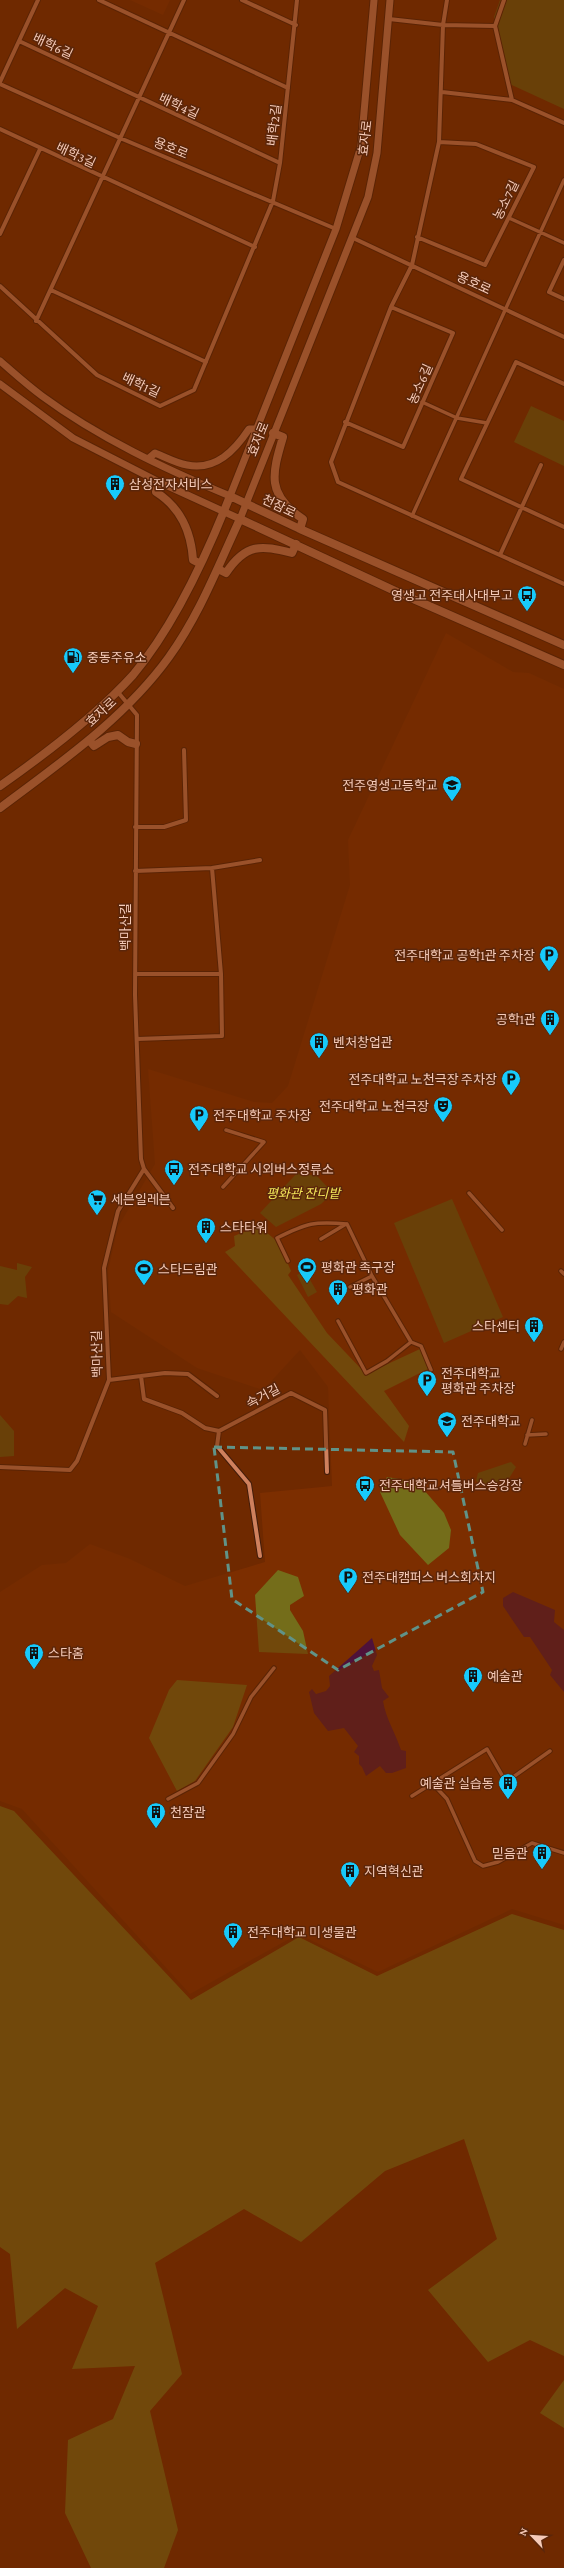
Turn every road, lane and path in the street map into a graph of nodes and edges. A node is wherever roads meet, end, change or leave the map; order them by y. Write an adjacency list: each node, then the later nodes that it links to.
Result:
1 (38, 0): 15 (street, 배학6길)
2 (99, 0): 14 (street)
3 (184, 0): 14 (street, 배학4길)
4 (242, 0): 11 (street)
5 (297, 0): 11 (street, 배학2길)
6 (374, 0): 33 (street, 효자로)
7 (390, 0): 10 (street, 효자로)
8 (447, 0): 12 (street)
9 (504, 0): 13 (street)
10 (389, 19): 12 (street); 37 (street, 효자로)
11 (296, 24): 18 (street, 배학2길)
12 (443, 25): 13 (street); 19 (street)
13 (495, 26): 21 (street)
14 (169, 33): 18 (street, 배학2길); 20 (street, 배학4길)
15 (19, 42): 16 (street, 배학6길); 17 (street, 배학6길)
16 (79, 70): 20 (street, 배학4길)
17 (0, 83): 25 (street, 용호로)
18 (288, 88): 28 (street, 배학2길)
19 (442, 92): 21 (street); 26 (street)
20 (139, 98): 24 (street, 배학4길); 25 (street, 배학4길)
21 (512, 100): 22 (street)
22 (564, 123)
23 (0, 129): 27 (street)
24 (211, 131): 28 (street, 배학2길)
25 (120, 138): 29 (street, 배학3길); 31 (street, 용호로)
26 (439, 142): 32 (street, 농소7길); 36 (street)
27 (40, 149): 29 (street, 배학3길); 35 (street, 배학3길)
28 (280, 163): 31 (street, 배학2길)
29 (102, 178): 39 (street, 배학3길); 43 (street, 배학3길)
30 (564, 180): 34 (street)
31 (273, 201): 33 (street, 용호로); 39 (street, 배학1길)
32 (509, 218): 34 (street); 36 (street, 농소7길)
33 (336, 229): 57 (street, 효자로)
34 (541, 232): 38 (street); 46 (street)
35 (0, 234)
36 (417, 237): 41 (street)
37 (352, 238): 41 (street, 용호로); 58 (street, 효자로)
38 (564, 243)
39 (255, 247): 50 (street, 배학1길)
40 (564, 260): 44 (street)
41 (412, 265): 45 (street); 46 (street, 용호로)
42 (0, 286): 47 (street)
43 (51, 290): 47 (street, 배학3길); 50 (street)
44 (564, 298)
45 (391, 307): 53 (street, 농소6길); 55 (street)
46 (505, 309): 48 (street, 용호로); 54 (street)
47 (36, 321): 50 (street, 배학1길)
48 (564, 337)
49 (0, 361): 59 (street, 천잠로)
50 (206, 362)
51 (0, 384): 61 (street)
52 (564, 384): 56 (street)
53 (422, 402): 54 (street); 55 (street, 농소6길)
54 (457, 418): 56 (street); 66 (street)
55 (345, 422): 66 (street)
56 (487, 423): 64 (street)
57 (258, 429): 59 (street); 62 (street, 효자로)
58 (273, 433): 63 (street, 효자로); 69 (main road)
59 (148, 459): 62 (street, 천잠로)
60 (541, 465): 64 (street)
61 (159, 482): 65 (street); 72 (main road)
62 (230, 496): 63 (main road, 천잠로); 65 (main road, 효자로)
63 (246, 504): 67 (street, 효자로); 69 (main road, 천잠로)
64 (522, 507): 68 (street); 71 (street)
65 (224, 512): 67 (street); 72 (main road, 효자로)
66 (412, 516): 71 (street)
67 (240, 518): 70 (main road); 73 (main road, 효자로)
68 (564, 526)
69 (300, 529): 75 (main road, 천잠로)
70 (296, 544): 73 (main road); 76 (main road)
71 (500, 555): 74 (street)
72 (200, 563): 77 (main road, 효자로)
73 (218, 569): 78 (main road, 효자로)
74 (564, 584)
75 (564, 644)
76 (564, 665)
77 (117, 691): 78 (street, 백마산길); 82 (main road, 효자로)
78 (128, 704): 79 (main road, 효자로); 80 (street, 백마산길)
79 (89, 740): 80 (main road); 83 (main road, 효자로)
80 (136, 744): 84 (street, 백마산길)
81 (184, 750): 84 (street)
82 (0, 786)
83 (0, 808)
84 (135, 827): 87 (street, 백마산길)
85 (260, 860): 86 (street)
86 (212, 868): 87 (street); 89 (street)
87 (135, 871): 88 (street, 백마산길)
88 (135, 974): 89 (street); 90 (street, 백마산길)
89 (221, 974): 90 (street)
90 (137, 1039): 92 (street, 백마산길)
91 (226, 1130): 93 (street)
92 (144, 1169): 95 (street, 백마산길); 108 (street, 백마산길)
93 (223, 1187)
94 (469, 1193): 97 (street)
95 (173, 1208)
96 (347, 1224): 98 (street); 99 (street); 100 (street)
97 (502, 1230)
98 (321, 1239)
99 (288, 1261)
100 (372, 1276): 101 (street); 103 (street)
101 (350, 1287)
102 (338, 1321): 103 (street)
103 (411, 1342): 106 (street)
104 (564, 1342): 105 (street)
105 (561, 1348)
106 (431, 1370)
107 (141, 1376): 108 (street); 109 (street); 111 (street)
108 (109, 1380): 115 (street, 백마산길)
109 (217, 1396)
110 (532, 1420): 113 (street)
111 (219, 1431): 116 (street, 속거길); 117 (street)
112 (546, 1434): 113 (street)
113 (527, 1435): 114 (street)
114 (525, 1444)
115 (0, 1467)
116 (327, 1472)
117 (260, 1556)
118 (274, 1668): 122 (street)
119 (550, 1751): 120 (street)
120 (432, 1783): 121 (street); 123 (street)
121 (412, 1796)
122 (168, 1798)
123 (564, 1853)

